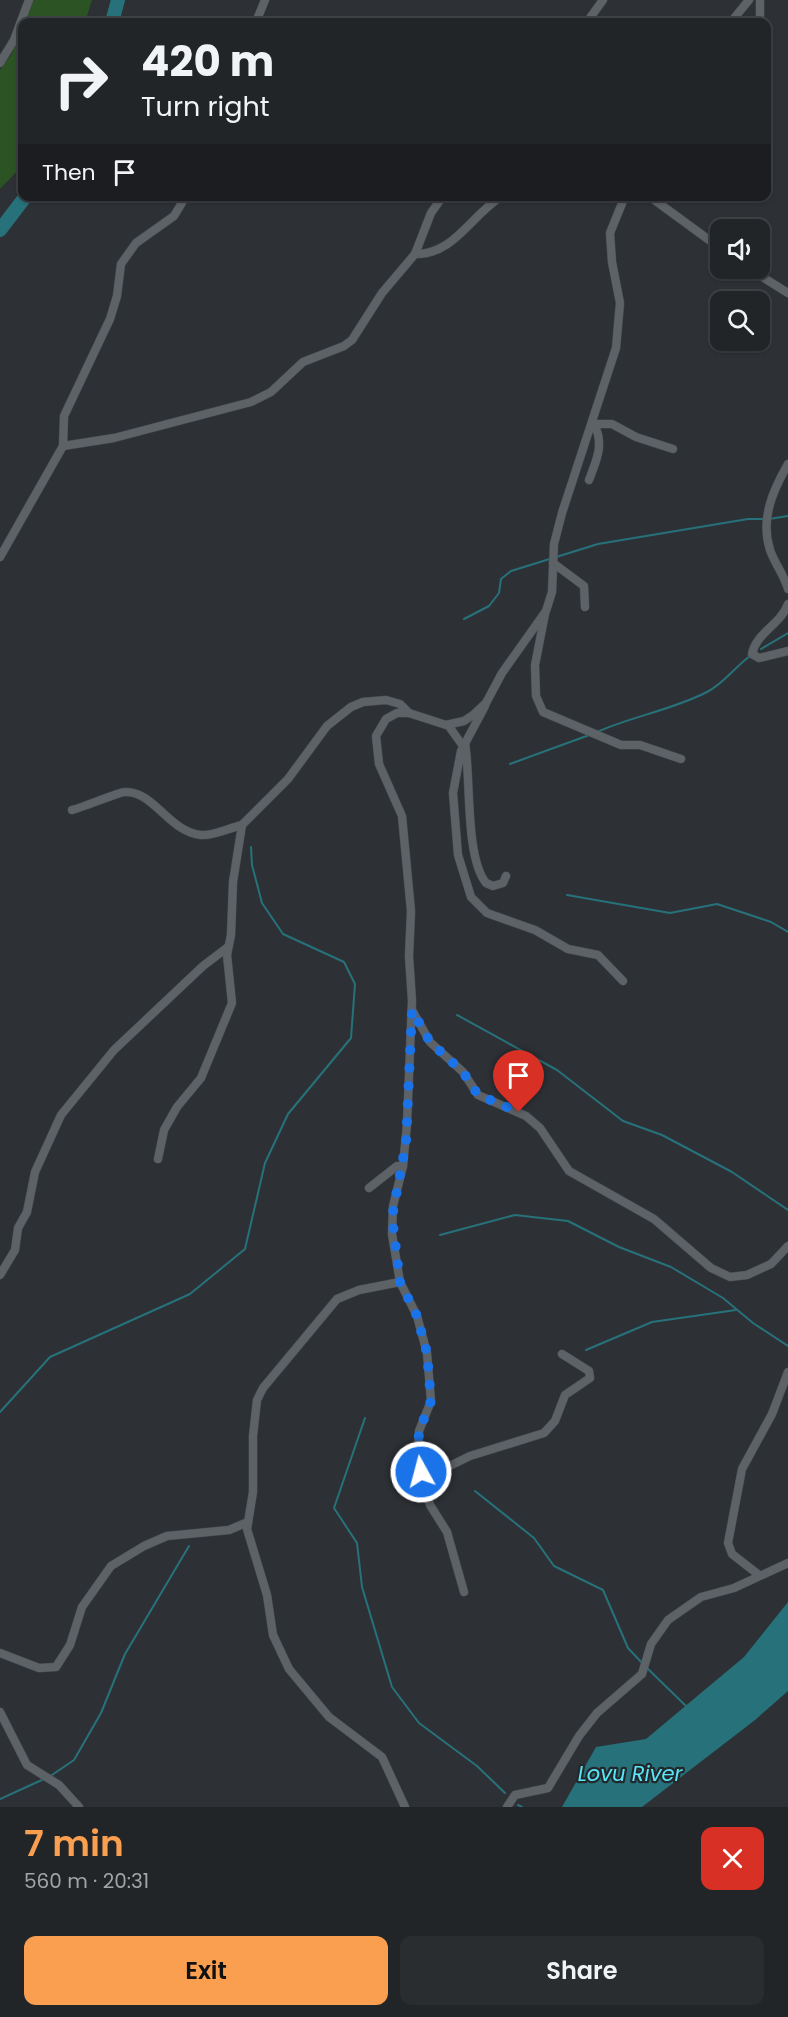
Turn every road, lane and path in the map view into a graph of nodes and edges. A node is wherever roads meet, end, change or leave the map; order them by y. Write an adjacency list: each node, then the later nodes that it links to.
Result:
1 (29, 0): 6 (street)
2 (265, 0): 7 (street)
3 (603, 0): 8 (street)
4 (749, 0): 9 (street)
5 (760, 0): 10 (street)
6 (22, 18)
7 (258, 18)
8 (590, 18)
9 (734, 18)
10 (760, 18)
11 (18, 29): 12 (street)
12 (0, 63)
13 (183, 201): 23 (street)
14 (439, 201): 19 (street)
15 (496, 201): 19 (street)
16 (623, 201): 22 (street)
17 (656, 201): 18 (street)
18 (710, 241)
19 (415, 254): 23 (street)
20 (766, 279): 21 (street)
21 (788, 293)
22 (592, 422): 24 (street); 26 (street); 28 (street)
23 (63, 446): 27 (street)
24 (673, 449)
25 (788, 464): 29 (street)
26 (589, 480)
27 (0, 557)
28 (553, 563): 31 (street); 32 (street)
29 (788, 590)
30 (788, 604): 33 (street)
31 (585, 607)
32 (545, 614): 34 (street); 38 (street)
33 (788, 651)
34 (486, 703): 36 (street); 37 (street)
35 (410, 713): 36 (street); 40 (street); 44 (street)
36 (448, 725): 37 (street)
37 (464, 744): 41 (street); 43 (street)
38 (681, 759)
39 (72, 810): 40 (street)
40 (242, 825): 42 (street)
41 (506, 876)
42 (228, 947): 45 (street); 49 (street)
43 (623, 981)
44 (412, 1010): 46 (street); 48 (street)
45 (158, 1159)
46 (403, 1166): 47 (street); 50 (street)
47 (369, 1188)
48 (788, 1246)
49 (0, 1275)
50 (400, 1282): 53 (street); 54 (street)
51 (562, 1354): 53 (street)
52 (788, 1372): 56 (street)
53 (423, 1479): 57 (street)
54 (248, 1522): 58 (street); 61 (street)
55 (788, 1563): 56 (street)
56 (759, 1575): 62 (street)
57 (464, 1592)
58 (0, 1653)
59 (0, 1712): 60 (street)
60 (79, 1807)
61 (405, 1807)
62 (507, 1807)

